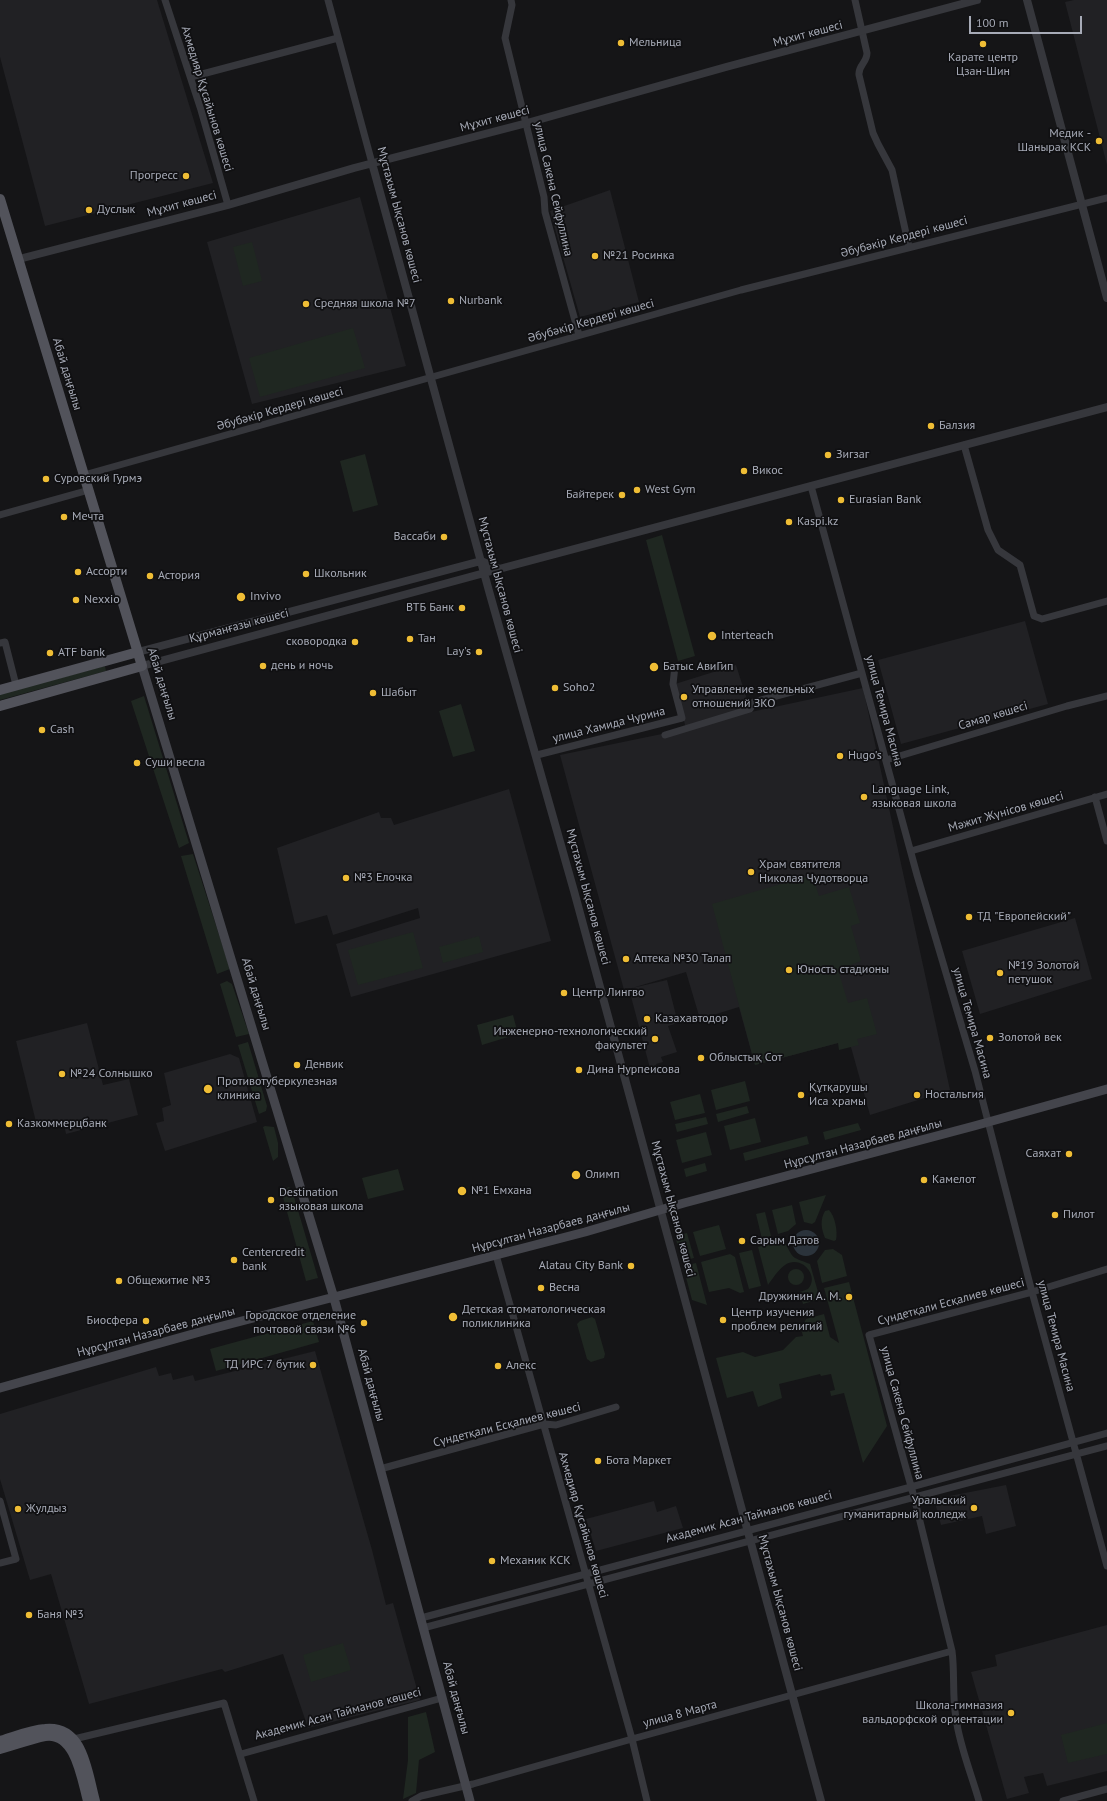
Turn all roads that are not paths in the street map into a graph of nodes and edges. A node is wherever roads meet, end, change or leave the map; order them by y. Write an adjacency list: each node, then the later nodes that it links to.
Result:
1 (165, 0): 9 (street, Ахмедияр Құсайынов көшесі)
2 (328, 0): 8 (street, Мұстахым Ықсанов көшесі)
3 (511, 0): 10 (street, улица Сакена Сейфуллина)
4 (854, 0): 7 (street)
5 (977, 0): 7 (street, Мұхит көшесі)
6 (1027, 0): 14 (street)
7 (862, 32): 10 (street, Мұхит көшесі); 16 (street)
8 (338, 38): 9 (street); 11 (street, Мұстахым Ықсанов көшесі)
9 (190, 77): 15 (street, Ахмедияр Құсайынов көшесі)
10 (527, 123): 11 (street, Мұхит көшесі); 19 (street, улица Сакена Сейфуллина)
11 (372, 163): 15 (street, Мұхит көшесі); 20 (street, Мұстахым Ықсанов көшесі)
12 (1107, 198): 14 (street, Әбубәкір Кердері көшесі)
13 (0, 199): 17 (main road, Абай даңғылы)
14 (1082, 204): 16 (street, Әбубәкір Кердері көшесі); 18 (street)
15 (228, 205): 17 (street, Мұхит көшесі)
16 (909, 246): 19 (street, Әбубәкір Кердері көшесі)
17 (18, 259): 23 (main road, Абай даңғылы)
18 (1107, 298)
19 (579, 335): 20 (street, Әбубәкір Кердері көшесі)
20 (431, 378): 23 (street, Әбубәкір Кердері көшесі); 27 (street, Мұстахым Ықсанов көшесі)
21 (1107, 407): 22 (street, Құрманғазы көшесі)
22 (964, 445): 24 (street, Құрманғазы көшесі); 30 (street)
23 (84, 475): 25 (main road, Абай даңғылы)
24 (811, 486): 28 (street, Құрманғазы көшесі); 35 (street, улица Темира Масина)
25 (89, 490): 26 (street); 32 (main road, Абай даңғылы)
26 (0, 515)
27 (481, 561): 28 (street); 29 (street, Мұстахым Ықсанов көшесі); 32 (street)
28 (499, 569): 29 (street, Құрманғазы көшесі)
29 (484, 574): 33 (street, Құрманғазы көшесі); 41 (street, Мұстахым Ықсанов көшесі)
30 (1107, 601)
31 (0, 643): 36 (street)
32 (138, 652): 33 (main road, Абай даңғылы); 36 (main road)
33 (142, 666): 39 (main road, Құрманғазы көшесі); 53 (main road, Абай даңғылы)
34 (675, 666): 41 (street, улица Хамида Чурина)
35 (862, 673): 40 (street, улица Хамида Чурина); 42 (street, улица Темира Масина)
36 (16, 685): 37 (main road)
37 (0, 690)
38 (1107, 696): 42 (street, Самар көшесі)
39 (0, 706)
40 (665, 735)
41 (537, 755): 49 (street, Мұстахым Ықсанов көшесі)
42 (886, 760): 46 (street, улица Темира Масина)
43 (1107, 794): 44 (street, Мәжит Жүнісов көшесі)
44 (1095, 797): 45 (street); 46 (street, Мәжит Жүнісов көшесі)
45 (1107, 841)
46 (911, 851): 48 (street, улица Темира Масина)
47 (1107, 1089): 48 (main road, Нұрсұлтан Назарбаев даңғылы)
48 (987, 1122): 49 (main road, Нұрсұлтан Назарбаев даңғылы); 52 (street, улица Темира Масина)
49 (661, 1210): 50 (main road, Нұрсұлтан Назарбаев даңғылы); 66 (street, Мұстахым Ықсанов көшесі)
50 (496, 1255): 53 (main road, Нұрсұлтан Назарбаев даңғылы); 57 (street, Ахмедияр Құсайынов көшесі)
51 (1107, 1269): 52 (street, Сүндетқали Есқалиев көшесі)
52 (1032, 1292): 54 (street, Сүндетқали Есқалиев көшесі); 59 (street, улица Темира Масина)
53 (334, 1298): 55 (main road, Нұрсұлтан Назарбаев даңғылы); 62 (main road, Абай даңғылы)
54 (869, 1335): 63 (street, улица Сакена Сейфуллина)
55 (0, 1388)
56 (616, 1407): 57 (street, Сүндетқали Есқалиев көшесі)
57 (544, 1424): 62 (street, Сүндетқали Есқалиев көшесі); 70 (street, Ахмедияр Құсайынов көшесі)
58 (1107, 1433): 59 (street, Академик Асан Тайманов көшесі)
59 (1074, 1442): 61 (street, улица Темира Масина); 63 (street, Академик Асан Тайманов көшесі)
60 (1107, 1446): 61 (street, Академик Асан Тайманов көшесі)
61 (1077, 1454): 64 (street, Академик Асан Тайманов көшесі); 69 (street, улица Темира Масина)
62 (380, 1469): 72 (main road, Абай даңғылы)
63 (911, 1487): 64 (street, улица Сакена Сейфуллина); 66 (street, Академик Асан Тайманов көшесі)
64 (914, 1497): 67 (street, Академик Асан Тайманов көшесі); 74 (street, улица Сакена Сейфуллина)
65 (0, 1501): 68 (street)
66 (748, 1531): 67 (street, Мұстахым Ықсанов көшесі); 70 (street, Академик Асан Тайманов көшесі)
67 (751, 1540): 71 (street, Академик Асан Тайманов көшесі); 75 (street, Мұстахым Ықсанов көшесі)
68 (0, 1563)
69 (1107, 1566)
70 (586, 1575): 71 (street, Ахмедияр Құсайынов көшесі); 72 (street, Академик Асан Тайманов көшесі)
71 (588, 1584): 73 (street, Академик Асан Тайманов көшесі); 77 (street, Ахмедияр Құсайынов көшесі)
72 (421, 1618): 73 (main road, Абай даңғылы)
73 (423, 1628): 76 (main road, Абай даңғылы)
74 (952, 1652): 75 (street, улица 8 Марта); 91 (street, улица Сакена Сейфуллина)
75 (792, 1695): 77 (street, улица 8 Марта); 90 (street, Мұстахым Ықсанов көшесі)
76 (442, 1698): 81 (street, Академик Асан Тайманов көшесі); 82 (main road, Абай даңғылы)
77 (632, 1738): 82 (street, улица 8 Марта); 89 (street, Ахмедияр Құсайынов көшесі)
78 (0, 1741): 79 (main road)
79 (70, 1741): 80 (main road); 81 (street); 84 (main road); 85 (main road)
80 (0, 1749)
81 (241, 1754): 86 (street)
82 (466, 1786): 87 (street, улица 8 Марта); 88 (main road, Абай даңғылы)
83 (1107, 1789): 92 (street)
84 (88, 1801)
85 (95, 1801)
86 (254, 1801)
87 (413, 1801)
88 (470, 1801)
89 (647, 1801)
90 (821, 1801)
91 (979, 1801)
92 (1063, 1801)

